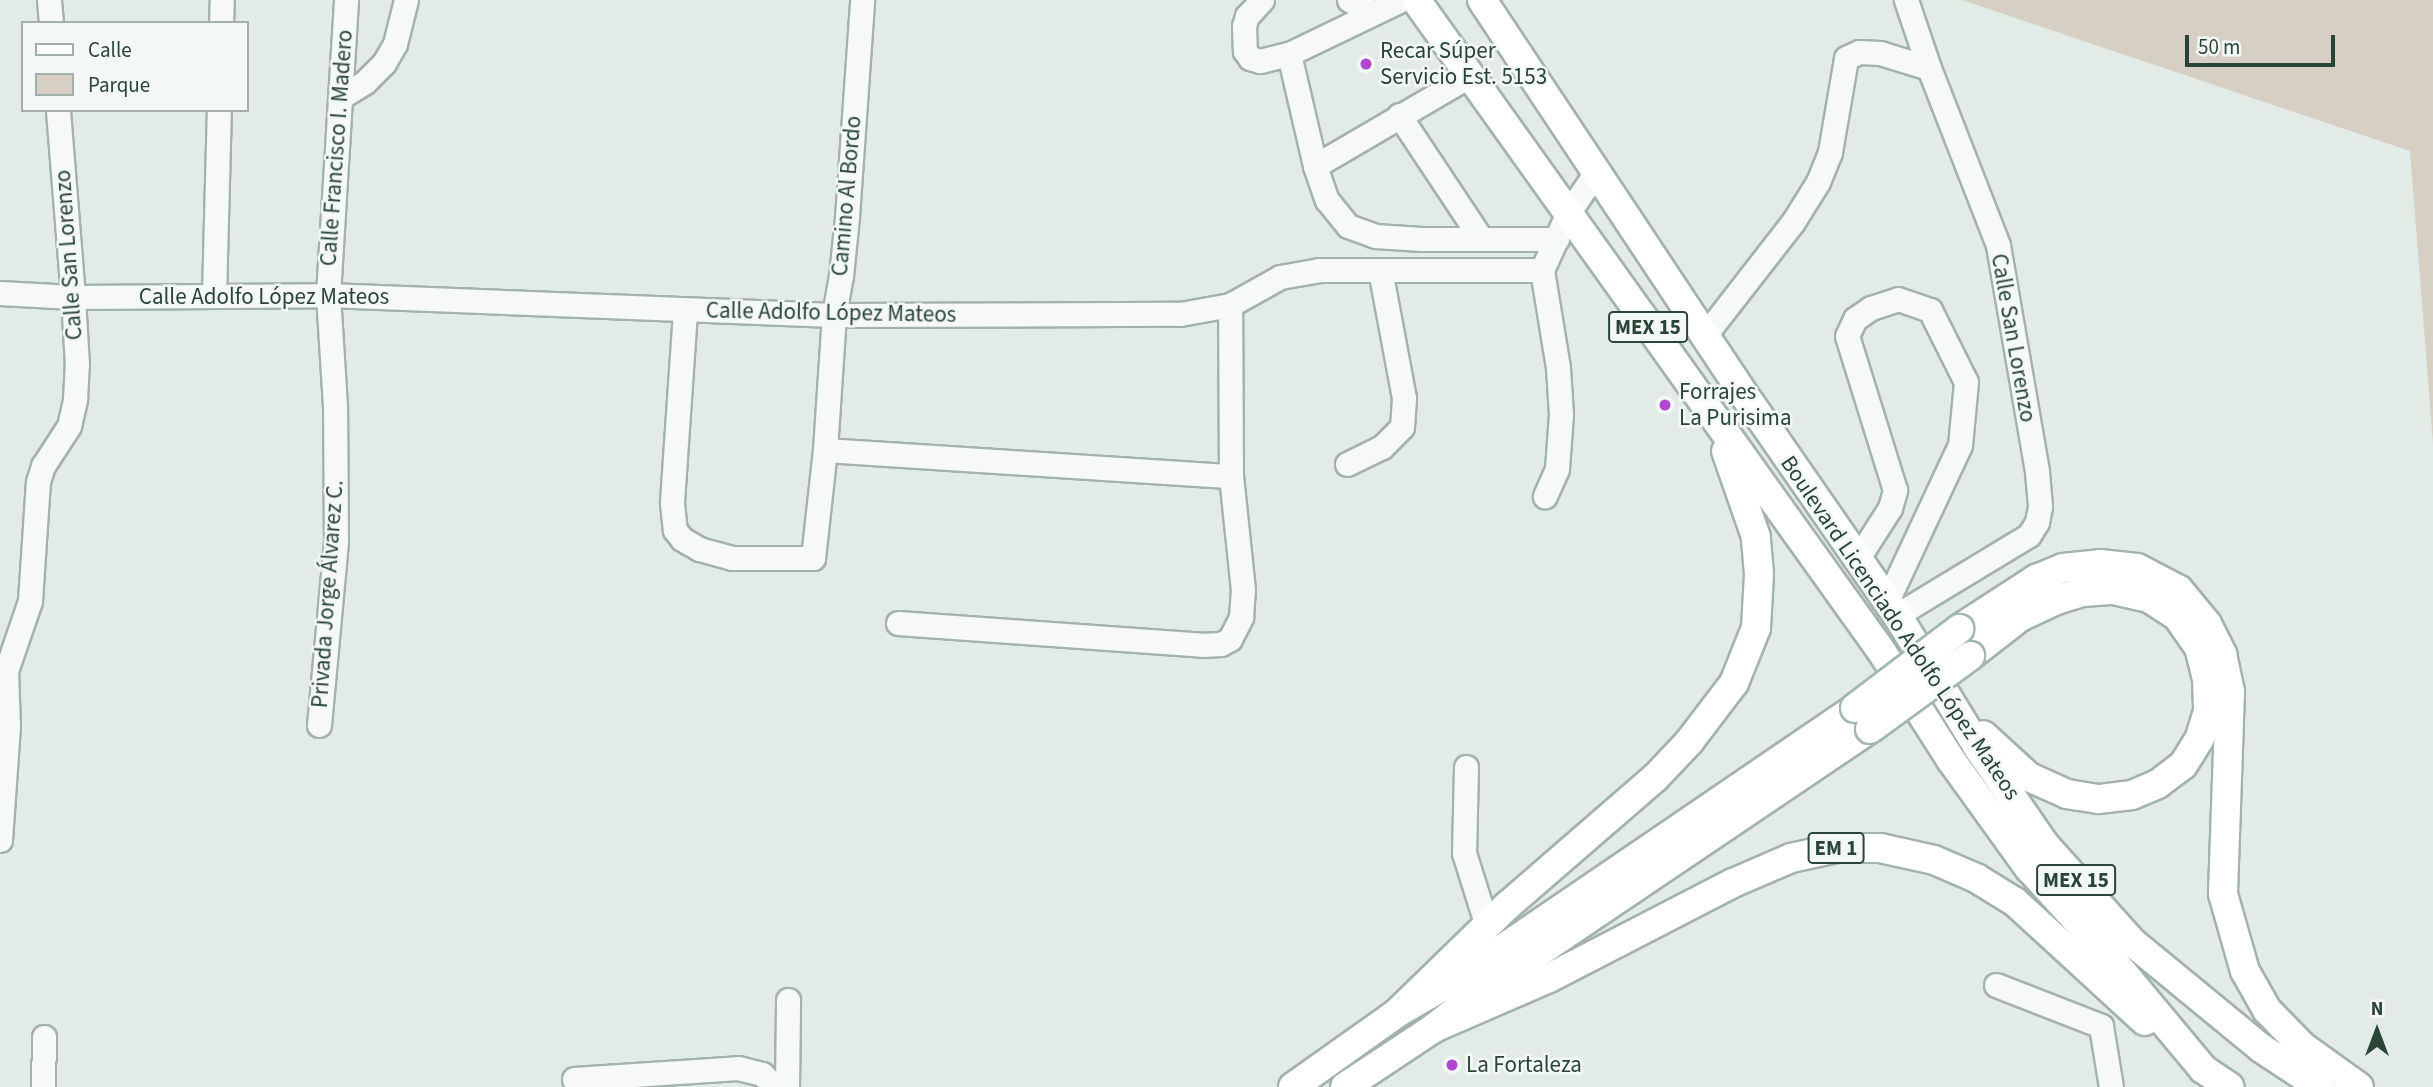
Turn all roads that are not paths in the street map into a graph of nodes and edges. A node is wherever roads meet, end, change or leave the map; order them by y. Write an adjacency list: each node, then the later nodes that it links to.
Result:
1 (49, 0): 13 (street)
2 (222, 0): 14 (street)
3 (346, 0): 18 (street, Calle Francisco I. Madero)
4 (406, 0): 18 (street)
5 (862, 0): 34 (street, Camino Al Bordo)
6 (1262, 0): 15 (street)
7 (1349, 0): 12 (street)
8 (1401, 0): 12 (street)
9 (1416, 0): 17 (main road, Boulevard Licenciado Adolfo López Mateos / MEX 15)
10 (1482, 0): 23 (main road, Boulevard Licenciado Adolfo López Mateos / MEX 15)
11 (1906, 0): 16 (street, Calle San Lorenzo)
12 (1374, 13): 15 (street)
13 (51, 21)
14 (221, 21)
15 (1289, 54): 22 (street)
16 (1929, 68): 35 (street); 43 (street, Calle San Lorenzo)
17 (1469, 76): 21 (street); 24 (main road, Boulevard Licenciado Adolfo López Mateos / MEX 15)
18 (341, 97): 29 (street, Calle Francisco I. Madero)
19 (58, 112): 31 (street, Calle San Lorenzo)
20 (219, 112): 30 (street)
21 (1399, 115): 22 (street); 25 (street)
22 (1315, 166): 25 (street)
23 (1596, 172): 24 (street); 35 (main road, Boulevard Licenciado Adolfo López Mateos / MEX 15)
24 (1562, 227): 25 (street); 27 (street); 36 (main road, Boulevard Licenciado Adolfo López Mateos / MEX 15)
25 (1480, 237)
26 (1380, 270): 27 (street, Calle Adolfo López Mateos); 32 (street, Calle Adolfo López Mateos); 39 (street)
27 (1542, 270): 41 (street)
28 (0, 293): 31 (street, Calle Adolfo López Mateos)
29 (328, 295): 30 (street, Calle Adolfo López Mateos); 33 (street, Calle Adolfo López Mateos); 38 (street, Calle Francisco I. Madero)
30 (214, 296): 31 (street, Calle Adolfo López Mateos)
31 (73, 297): 45 (street, Calle San Lorenzo)
32 (1230, 305): 34 (street, Calle Adolfo López Mateos); 40 (street)
33 (685, 311): 34 (street, Calle Adolfo López Mateos); 37 (street, Camino Al Bordo)
34 (834, 315): 37 (street, Camino Al Bordo)
35 (1705, 335): 42 (main road, Boulevard Licenciado Adolfo López Mateos / MEX 15)
36 (1711, 414): 51 (main road, EM 1); 57 (main road, Boulevard Licenciado Adolfo López Mateos / MEX 15)
37 (825, 450): 40 (street)
38 (336, 463): 48 (street, Privada Jorge Álvarez C.)
39 (1347, 464)
40 (1231, 476): 44 (street)
41 (1545, 496)
42 (1858, 558): 43 (main road, Boulevard Licenciado Adolfo López Mateos / MEX 15); 43 (street)
43 (1892, 608): 46 (main road, Boulevard Licenciado Adolfo López Mateos / MEX 15)
44 (898, 623)
45 (3, 670): 50 (street)
46 (1951, 704): 47 (main road, EM 1, bridge); 66 (main road, Boulevard Licenciado Adolfo López Mateos / MEX 15)
47 (1863, 718): 54 (main road, EM 1); 55 (main road, EM 1); 67 (main road, EM 1, bridge)
48 (319, 725)
49 (1466, 767): 51 (street)
50 (0, 840)
51 (1487, 926): 54 (main road, EM 1)
52 (1996, 985): 64 (street)
53 (788, 1000): 61 (street)
54 (1397, 1013): 62 (main road, EM 1)
55 (1434, 1028): 57 (main road, EM 1); 63 (main road, EM 1)
56 (44, 1037): 59 (street)
57 (2203, 1069): 65 (main road, Boulevard Licenciado Adolfo López Mateos / MEX 15)
58 (574, 1079): 60 (street)
59 (43, 1087)
60 (775, 1087)
61 (787, 1087)
62 (1293, 1087)
63 (1345, 1087)
64 (2112, 1087)
65 (2230, 1087)
66 (2319, 1087)
67 (2359, 1087)

